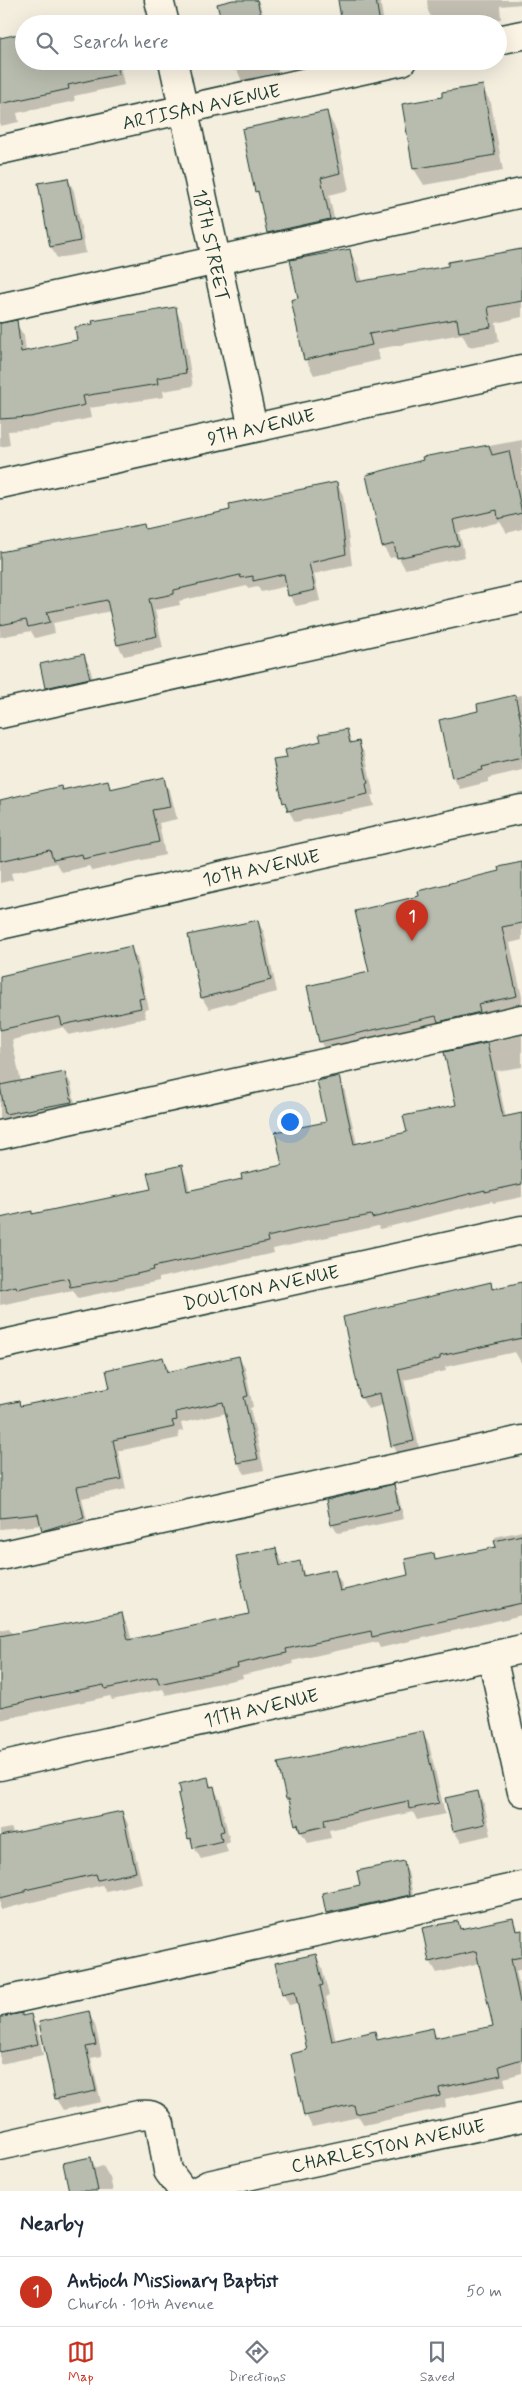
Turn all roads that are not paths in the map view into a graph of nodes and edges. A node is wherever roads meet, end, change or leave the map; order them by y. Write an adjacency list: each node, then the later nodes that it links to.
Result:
1 (160, 0): 2 (street)
2 (163, 15)
3 (522, 35): 4 (street)
4 (507, 38)
5 (175, 70): 7 (street, 18TH STREET)
6 (361, 70): 7 (street, ARTISAN AVENUE)
7 (183, 109): 8 (street, ARTISAN AVENUE); 10 (street, 18TH STREET)
8 (0, 150)
9 (522, 192): 10 (street)
10 (216, 260): 11 (street); 13 (street, 18TH STREET)
11 (0, 308)
12 (522, 369): 13 (street, 9TH AVENUE)
13 (252, 428): 14 (street, 9TH AVENUE)
14 (0, 484)
15 (522, 598): 16 (street)
16 (0, 714)
17 (522, 809): 18 (street, 10TH AVENUE)
18 (0, 925)
19 (522, 1019): 20 (street)
20 (0, 1135)
21 (522, 1230): 22 (street, DOULTON AVENUE)
22 (0, 1345)
23 (522, 1440): 24 (street)
24 (0, 1556)
25 (522, 1649): 26 (street, 11TH AVENUE)
26 (492, 1656): 27 (street, 11TH AVENUE); 28 (street)
27 (0, 1766)
28 (522, 1792)
29 (522, 1886): 30 (street)
30 (0, 2002)
31 (522, 2117): 34 (street, CHARLESTON AVENUE)
32 (0, 2146): 33 (street)
33 (183, 2191)
34 (196, 2191)

